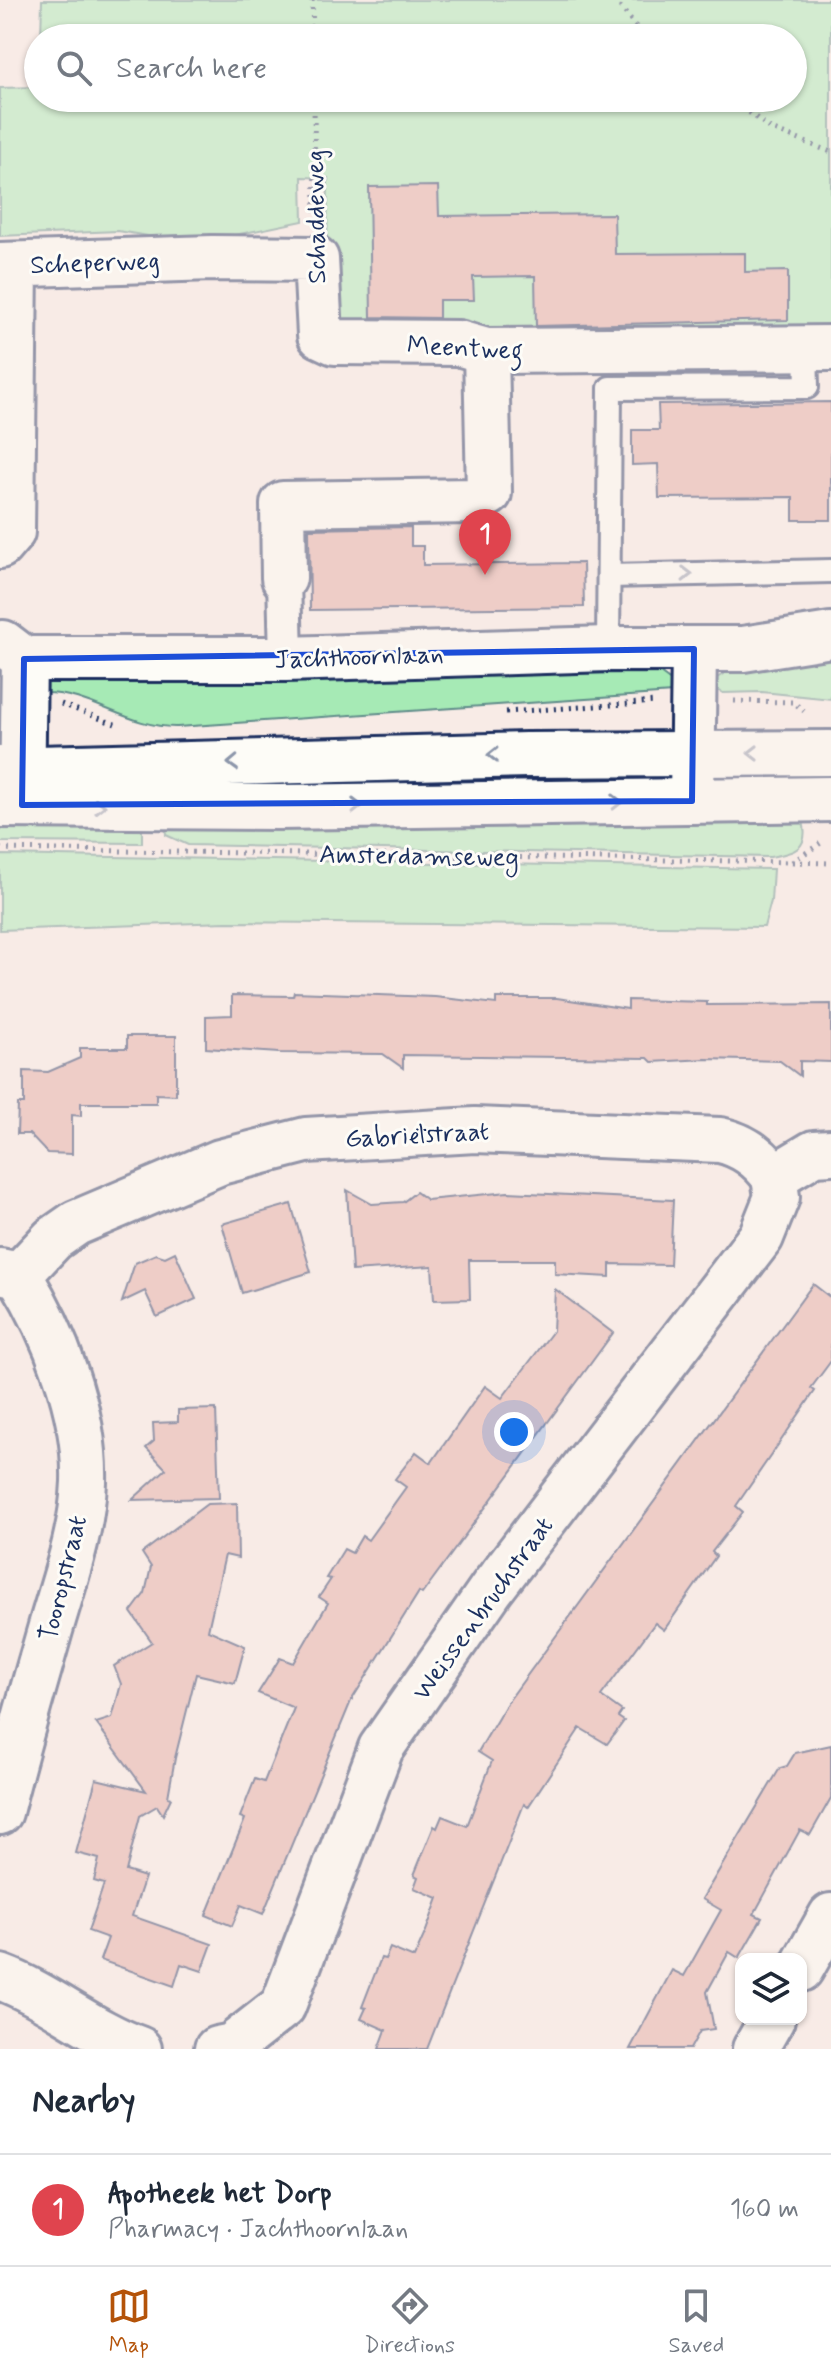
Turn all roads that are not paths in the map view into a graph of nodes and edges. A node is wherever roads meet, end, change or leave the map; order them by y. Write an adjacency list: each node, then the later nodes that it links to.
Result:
1 (316, 259): 2 (street, Scheperweg); 3 (street, Schaddeweg)
2 (7, 265): 6 (street, Scheperweg)
3 (320, 335): 5 (street, Meentweg)
4 (818, 349): 5 (street, Meentweg); 8 (lane)
5 (486, 351): 9 (street)
6 (0, 546)
7 (831, 571): 8 (lane, one-way to 7)
8 (609, 576): 11 (lane)
9 (284, 578): 13 (street)
10 (831, 635): 12 (street, Jachthoornlaan)
11 (608, 649): 12 (street, Jachthoornlaan); 13 (street, Jachthoornlaan)
12 (694, 649): 15 (street)
13 (286, 659): 14 (street, Jachthoornlaan)
14 (15, 667): 17 (street)
15 (693, 753): 16 (street, one-way to 15); 17 (street, one-way to 17); 19 (street)
16 (831, 753)
17 (11, 787): 19 (street, Amsterdamseweg, one-way to 19)
18 (831, 799): 19 (street, Amsterdamseweg)
19 (692, 801)
20 (831, 1152): 21 (street)
21 (774, 1177): 22 (street, Gabriëlstraat); 30 (street, Weissenbruchstraat)
22 (10, 1273): 23 (street, Tooropstraat)
23 (9, 1736): 24 (street, Tooropstraat)
24 (0, 1812)
25 (831, 1916): 26 (street)
26 (807, 1958)
27 (0, 1977): 29 (street)
28 (769, 2025): 31 (street)
29 (139, 2049)
30 (217, 2049)
31 (755, 2049)

